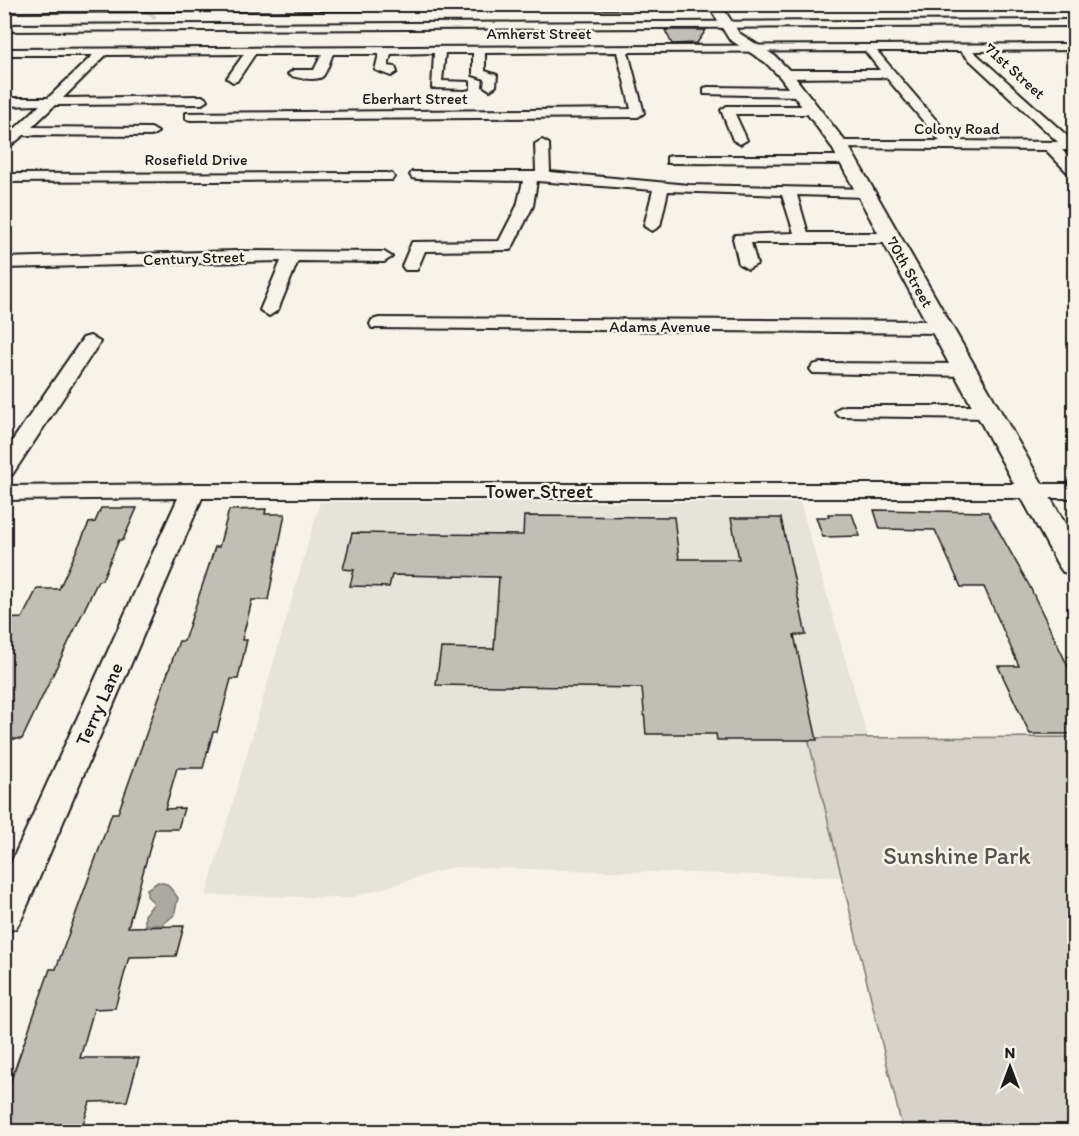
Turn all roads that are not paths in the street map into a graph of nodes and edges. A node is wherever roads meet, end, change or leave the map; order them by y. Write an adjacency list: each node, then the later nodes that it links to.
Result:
1 (784, 4): 16 (main road)
2 (611, 5): 3 (main road); 7 (main road); 17 (street)
3 (660, 5): 16 (main road)
4 (104, 6): 6 (main road); 12 (main road); 21 (street)
5 (4, 8): 6 (main road)
6 (54, 8): 21 (street)
7 (412, 8): 9 (main road); 27 (street)
8 (840, 8): 25 (street)
9 (283, 10): 12 (main road); 14 (street); 23 (street)
10 (812, 11): 28 (street)
11 (1030, 11): 19 (street)
12 (154, 12): 21 (street)
13 (880, 13): 18 (street)
14 (196, 14): 26 (street); 26 (street)
15 (979, 15): 22 (street)
16 (721, 16): 24 (street); 27 (street); 31 (main road, 70th Street); 35 (street)
17 (620, 20)
18 (888, 21)
19 (1049, 23): 20 (street); 22 (street); 30 (street)
20 (1074, 23)
21 (83, 24): 26 (street); 29 (street); 43 (street)
22 (988, 24): 25 (street)
23 (273, 25): 26 (street); 27 (street)
24 (756, 25): 28 (street); 31 (street)
25 (853, 25): 28 (street)
26 (186, 26)
27 (405, 26): 37 (street)
28 (828, 27)
29 (4, 28)
30 (1074, 41)
31 (758, 44): 35 (street, Amherst Street); 46 (street, Amherst Street); 48 (main road, 70th Street)
32 (1074, 46): 33 (street, Amherst Street)
33 (962, 47): 46 (street, Amherst Street); 68 (street, 71st Street)
34 (622, 49): 35 (street, Amherst Street); 38 (street, Amherst Street); 61 (street, Eberhart Street)
35 (714, 49)
36 (386, 50): 37 (street, Amherst Street); 41 (street, Amherst Street); 49 (street)
37 (400, 50): 45 (street, Amherst Street)
38 (479, 50): 45 (street, Amherst Street); 54 (street)
39 (252, 51): 40 (street, Amherst Street); 44 (street, Amherst Street); 52 (street)
40 (295, 51): 41 (street, Amherst Street); 41 (street)
41 (329, 51)
42 (4, 52): 43 (street, Amherst Street)
43 (52, 52): 44 (street, Amherst Street)
44 (103, 52): 59 (street)
45 (440, 53): 47 (street); 53 (street)
46 (873, 53): 48 (street); 50 (street)
47 (465, 55)
48 (770, 59): 51 (main road, 70th Street)
49 (391, 72)
50 (889, 73): 51 (street); 66 (street)
51 (785, 74): 56 (main road, 70th Street)
52 (233, 78)
53 (465, 85)
54 (490, 86)
55 (708, 92): 56 (street)
56 (800, 92): 60 (main road, 70th Street)
57 (202, 100): 59 (street)
58 (4, 102): 59 (street)
59 (53, 102): 64 (street)
60 (814, 110): 63 (street); 69 (main road, 70th Street)
61 (191, 116)
62 (151, 132): 64 (street)
63 (740, 140)
64 (9, 141)
65 (542, 144): 73 (street)
66 (951, 146): 67 (street, Colony Road); 69 (street, Colony Road)
67 (1050, 146): 68 (street, Colony Road); 71 (street)
68 (1072, 146)
69 (843, 153): 70 (street, Colony Road); 78 (main road, 70th Street)
70 (672, 160)
71 (1074, 171)
72 (417, 175): 73 (street)
73 (537, 176): 76 (street); 86 (street)
74 (387, 177): 75 (street, Rosefield Drive)
75 (4, 178)
76 (662, 186): 77 (street); 79 (street)
77 (788, 190): 78 (street); 80 (street)
78 (866, 192): 81 (main road, 70th Street)
79 (652, 226)
80 (801, 231)
81 (892, 238): 85 (street); 89 (main road, 70th Street)
82 (291, 257): 83 (street, Century Street); 84 (street, Century Street); 87 (street)
83 (384, 257)
84 (4, 263)
85 (748, 264)
86 (411, 266)
87 (269, 310)
88 (379, 324): 89 (street, Adams Avenue)
89 (941, 327): 92 (main road, 70th Street)
90 (90, 342): 95 (street)
91 (820, 369): 92 (street)
92 (965, 370): 94 (main road, 70th Street)
93 (846, 412): 94 (street)
94 (989, 412): 97 (main road, 70th Street)
95 (4, 470)
96 (194, 491): 97 (street, Tower Street); 99 (street, Tower Street); 101 (street, Terry Lane)
97 (1034, 491): 98 (street, Tower Street); 100 (main road, 70th Street)
98 (1074, 491)
99 (4, 493)
100 (1074, 565)
101 (4, 918)

